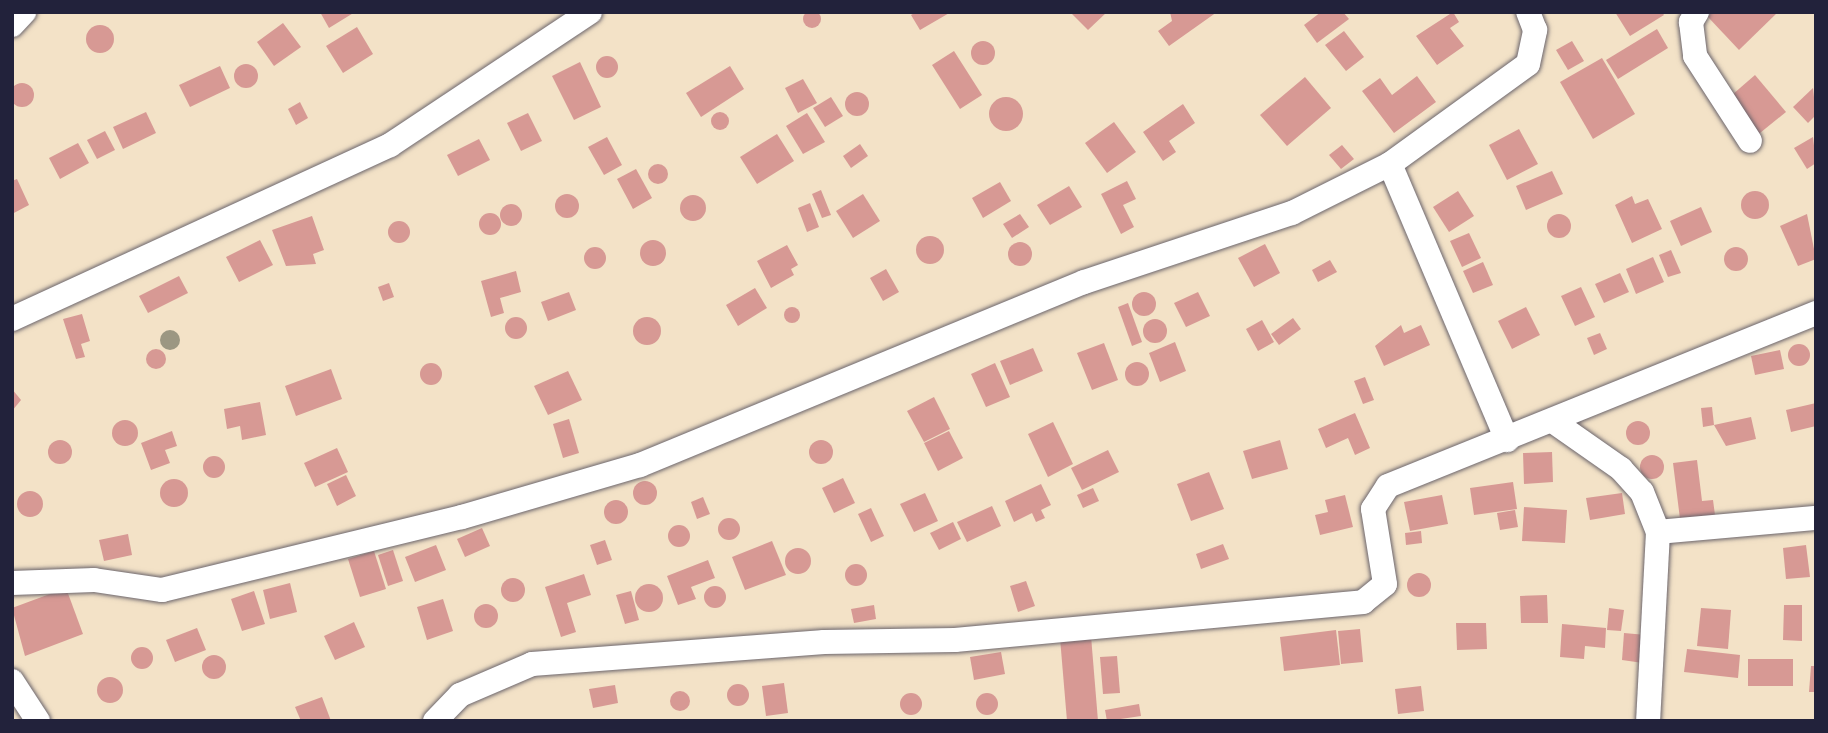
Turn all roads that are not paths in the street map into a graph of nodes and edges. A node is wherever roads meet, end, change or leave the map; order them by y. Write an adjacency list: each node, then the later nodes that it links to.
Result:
1 (24, 12): 5 (street)
2 (590, 12): 9 (street)
3 (1528, 12): 7 (street)
4 (1697, 12): 6 (street)
5 (12, 25)
6 (1750, 141)
7 (1390, 164): 11 (street); 14 (street)
8 (1816, 313): 10 (street)
9 (12, 319)
10 (1554, 422): 11 (street); 13 (street)
11 (1507, 440): 17 (street)
12 (1816, 518): 13 (street)
13 (1658, 532): 18 (street)
14 (12, 583)
15 (12, 681): 16 (street)
16 (38, 721)
17 (435, 721)
18 (1648, 721)

